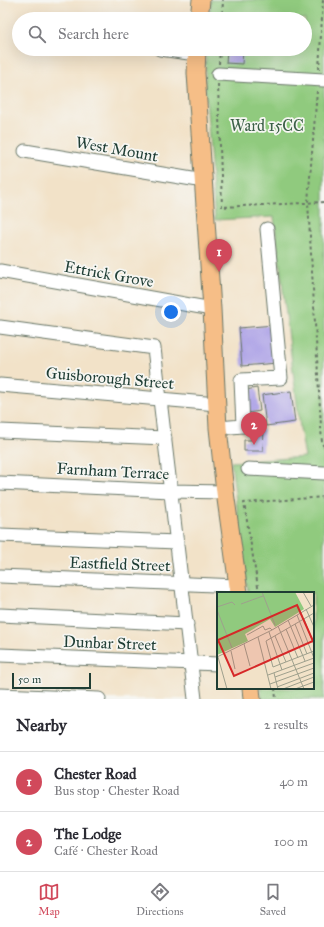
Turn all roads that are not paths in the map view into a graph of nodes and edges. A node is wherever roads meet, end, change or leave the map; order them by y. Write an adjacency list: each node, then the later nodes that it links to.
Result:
1 (201, 0): 2 (main road)
2 (200, 12)
3 (196, 56): 7 (main road)
4 (218, 74): 5 (street)
5 (321, 79)
6 (25, 151): 7 (street, West Mount)
7 (204, 181): 10 (main road)
8 (267, 229): 15 (street)
9 (0, 271): 10 (street, Ettrick Grove)
10 (212, 309): 14 (main road)
11 (0, 327): 13 (street)
12 (0, 385): 13 (street, Guisborough Street)
13 (160, 400): 14 (street, Guisborough Street); 17 (street)
14 (217, 404): 15 (main road)
15 (218, 428): 22 (main road)
16 (0, 431): 17 (street)
17 (165, 438): 21 (street)
18 (248, 469): 19 (street)
19 (324, 473)
20 (0, 483): 21 (street, Farnham Terrace)
21 (171, 491): 22 (street, Farnham Terrace); 24 (street)
22 (225, 492): 27 (main road)
23 (0, 535): 24 (street)
24 (177, 542): 26 (street)
25 (0, 576): 26 (street, Eastfield Street)
26 (182, 584): 27 (street, Eastfield Street); 29 (street)
27 (239, 590)
28 (0, 615): 29 (street)
29 (187, 624): 31 (street)
30 (0, 655): 31 (street, Dunbar Street)
31 (191, 663): 32 (street, Dunbar Street); 36 (street)
32 (217, 664)
33 (251, 689): 37 (main road)
34 (0, 695): 35 (street)
35 (99, 699)
36 (195, 699)
37 (252, 699)

